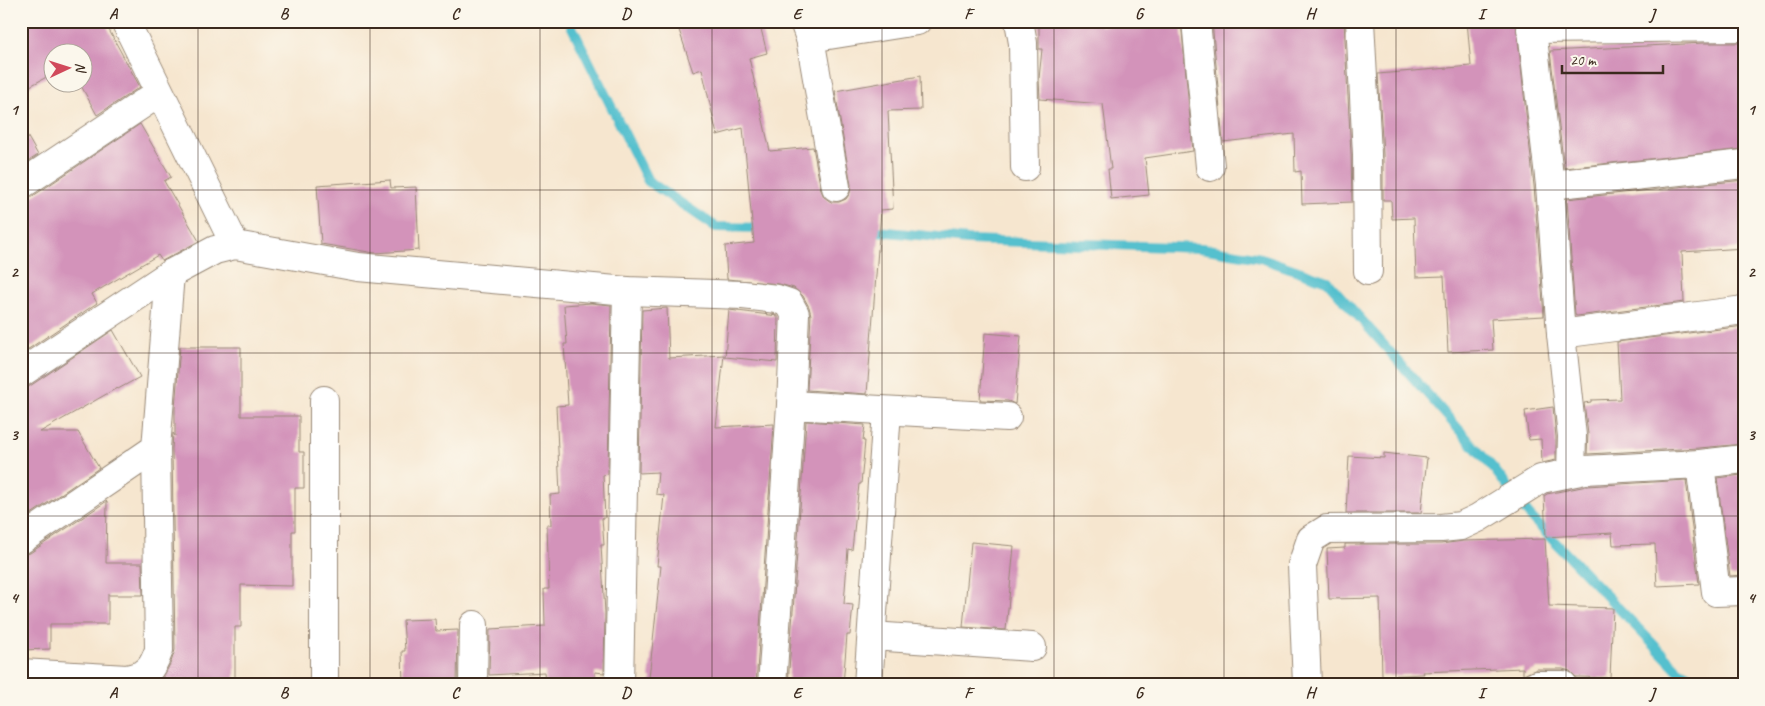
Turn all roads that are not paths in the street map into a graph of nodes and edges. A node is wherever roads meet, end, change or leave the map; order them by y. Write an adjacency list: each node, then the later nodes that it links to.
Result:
1 (125, 21): 9 (street)
2 (917, 21): 8 (street)
3 (1020, 21): 11 (street)
4 (1196, 21): 12 (street)
5 (1360, 21): 17 (street)
6 (1531, 25): 7 (street); 14 (street)
7 (1744, 27)
8 (806, 30): 15 (street)
9 (159, 93): 13 (street); 16 (street)
10 (1744, 164): 14 (street)
11 (1025, 167)
12 (1210, 167)
13 (21, 185)
14 (1550, 185): 21 (street)
15 (836, 187)
16 (236, 245): 18 (street); 19 (street)
17 (1368, 271)
18 (170, 274): 22 (street); 27 (street)
19 (627, 291): 24 (street); 39 (street)
20 (1744, 310): 21 (street)
21 (1561, 334): 30 (street)
22 (21, 373)
23 (324, 400): 37 (street)
24 (791, 405): 25 (street); 40 (street)
25 (887, 411): 26 (street); 34 (street)
26 (1007, 417)
27 (156, 448): 31 (street); 36 (street)
28 (1744, 459): 29 (street)
29 (1700, 464): 30 (street); 32 (street)
30 (1571, 472): 42 (street)
31 (21, 540)
32 (1744, 591)
33 (474, 625): 38 (street)
34 (872, 636): 35 (street); 41 (street)
35 (1032, 647)
36 (21, 673)
37 (324, 685)
38 (473, 685)
39 (619, 685)
40 (772, 685)
41 (868, 685)
42 (1307, 685)
43 (1537, 685): 44 (street)
44 (1563, 685)

